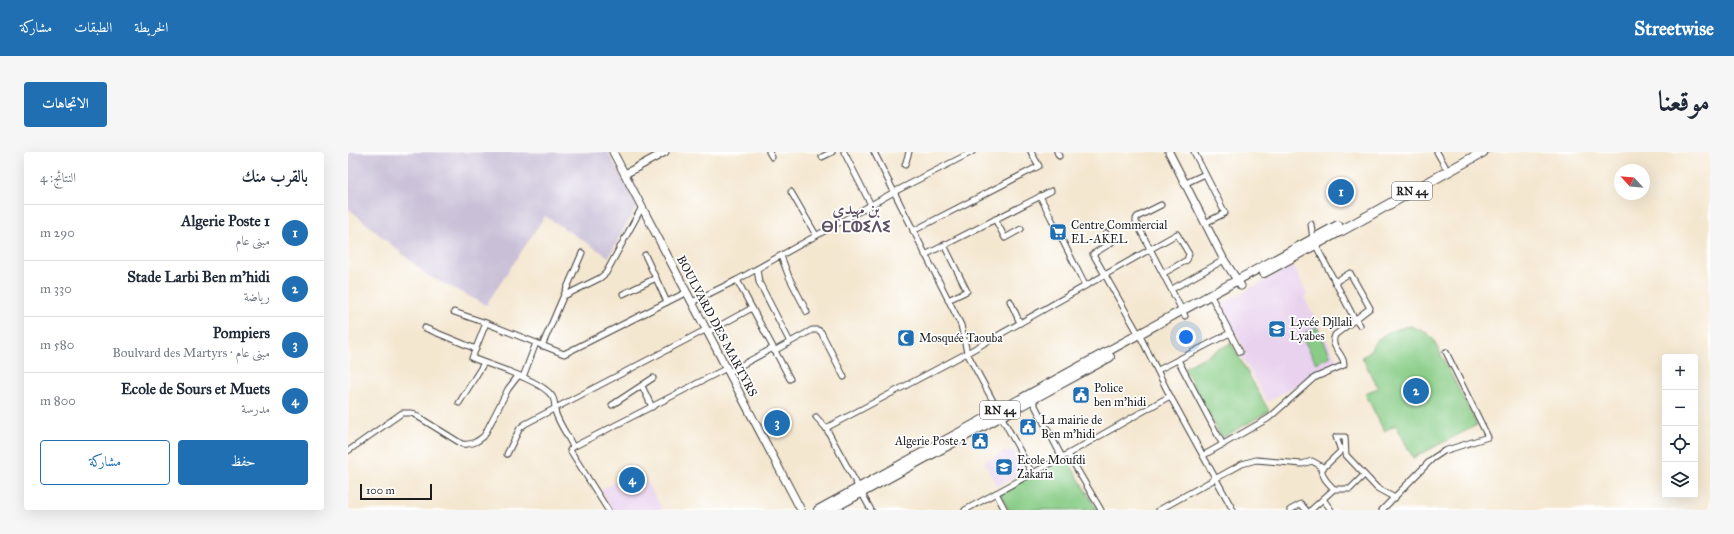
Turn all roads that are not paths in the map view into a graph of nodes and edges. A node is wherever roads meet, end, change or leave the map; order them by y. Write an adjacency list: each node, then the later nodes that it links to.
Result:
1 (613, 152): 17 (street, BOULVARD DES MARTYRS)
2 (665, 152): 17 (street)
3 (832, 152): 14 (street)
4 (844, 152): 25 (street)
5 (874, 152): 22 (street)
6 (909, 152): 15 (street)
7 (972, 152): 22 (street)
8 (1031, 152): 32 (street)
9 (1169, 152): 19 (street)
10 (1194, 152): 18 (street)
11 (1437, 152): 16 (street)
12 (1470, 152): 16 (highway, RN 44)
13 (1483, 152): 30 (highway, RN 44)
14 (822, 157)
15 (905, 165)
16 (1445, 166): 30 (highway, RN 44)
17 (625, 174): 26 (street, BOULVARD DES MARTYRS)
18 (1205, 174): 19 (street); 28 (street)
19 (1184, 184): 28 (street)
20 (1051, 191): 23 (street)
21 (791, 192): 34 (street)
22 (894, 192): 25 (street); 32 (street)
23 (1040, 196): 27 (street); 50 (street)
24 (1161, 204): 37 (street)
25 (871, 205): 34 (street)
26 (642, 207): 52 (street, BOULVARD DES MARTYRS); 54 (street)
27 (995, 220): 31 (street); 36 (street)
28 (1205, 223): 42 (street)
29 (1312, 224): 35 (street)
30 (1339, 228): 35 (main road, RN 44)
31 (1021, 229)
32 (913, 231): 40 (street)
33 (1106, 234): 45 (street)
34 (816, 235): 41 (street)
35 (1314, 242): 48 (street); 49 (main road, RN 44)
36 (944, 245): 40 (street); 56 (street)
37 (1149, 249): 44 (street); 44 (street); 45 (street)
38 (582, 253): 54 (street)
39 (645, 255): 46 (street)
40 (925, 255): 56 (street)
41 (781, 256): 43 (street); 62 (street)
42 (1224, 260): 49 (street); 51 (street)
43 (757, 268): 47 (street); 72 (street)
44 (1164, 273): 51 (street)
45 (1104, 274): 50 (street); 71 (street)
46 (656, 278): 53 (street); 58 (street)
47 (737, 280): 59 (street); 60 (street)
48 (1335, 282): 64 (street); 64 (street)
49 (1239, 283): 55 (main road, RN 44)
50 (1086, 285): 66 (street)
51 (1172, 290): 63 (street)
52 (687, 292): 58 (street); 59 (street, BOULVARD DES MARTYRS)
53 (623, 294)
54 (564, 296): 74 (street)
55 (1212, 298): 63 (main road, RN 44); 70 (street)
56 (948, 300): 79 (street)
57 (1010, 301): 66 (street)
58 (667, 302): 74 (street)
59 (692, 302): 69 (street, BOULVARD DES MARTYRS)
60 (752, 308): 69 (street); 76 (street)
61 (454, 312): 65 (street)
62 (807, 312)
63 (1184, 313): 71 (main road, RN 44)
64 (1355, 318): 67 (street); 98 (street)
65 (486, 323): 73 (street); 75 (street)
66 (1020, 323): 79 (street)
67 (1360, 325)
68 (425, 328): 75 (street)
69 (707, 330): 82 (street, BOULVARD DES MARTYRS); 94 (street)
70 (1230, 333): 77 (street); 80 (street)
71 (1140, 337): 83 (street); 90 (main road, RN 44); 95 (main road, RN 44)
72 (790, 342): 76 (street); 85 (street)
73 (536, 343): 74 (street); 84 (street)
74 (542, 346)
75 (476, 349): 81 (street)
76 (774, 349): 82 (street); 87 (street)
77 (1240, 352)
78 (1446, 352): 112 (street)
79 (967, 353): 95 (street); 97 (street)
80 (1178, 360): 83 (street); 98 (street)
81 (484, 363): 84 (street); 91 (street)
82 (728, 370): 93 (street); 115 (street, BOULVARD DES MARTYRS)
83 (1158, 370): 89 (street)
84 (520, 377): 94 (street); 100 (street)
85 (844, 377)
86 (653, 378): 88 (street)
87 (790, 379)
88 (642, 386): 92 (street); 93 (street)
89 (1170, 396): 102 (street); 103 (street)
90 (1032, 400): 95 (main road, RN 44); 104 (street)
91 (458, 403)
92 (612, 405)
93 (652, 407): 99 (street)
94 (556, 408): 99 (street); 101 (street)
95 (999, 414): 106 (street); 110 (main road, RN 44)
96 (816, 418): 97 (street)
97 (826, 428): 110 (street)
98 (1223, 445): 103 (street)
99 (573, 447): 114 (street)
100 (348, 451)
101 (507, 454)
102 (1068, 454): 104 (street); 121 (street)
103 (1204, 455): 108 (street)
104 (1062, 457): 106 (street)
105 (1321, 470): 107 (street); 108 (street); 109 (street)
106 (1032, 473): 111 (street)
107 (1364, 474): 109 (street); 112 (street)
108 (1216, 479): 122 (street); 123 (street)
109 (1334, 489): 113 (street)
110 (860, 490): 116 (main road, RN 44); 117 (main road, RN 44); 118 (street)
111 (996, 493): 119 (street); 120 (street)
112 (1395, 498): 128 (street)
113 (1323, 499): 126 (street); 127 (street)
114 (608, 510)
115 (801, 510)
116 (818, 510)
117 (830, 510)
118 (871, 510)
119 (965, 510)
120 (1005, 510)
121 (1101, 510)
122 (1159, 510)
123 (1233, 510)
124 (1290, 510): 125 (street)
125 (1306, 510)
126 (1311, 510)
127 (1331, 510)
128 (1382, 510)

